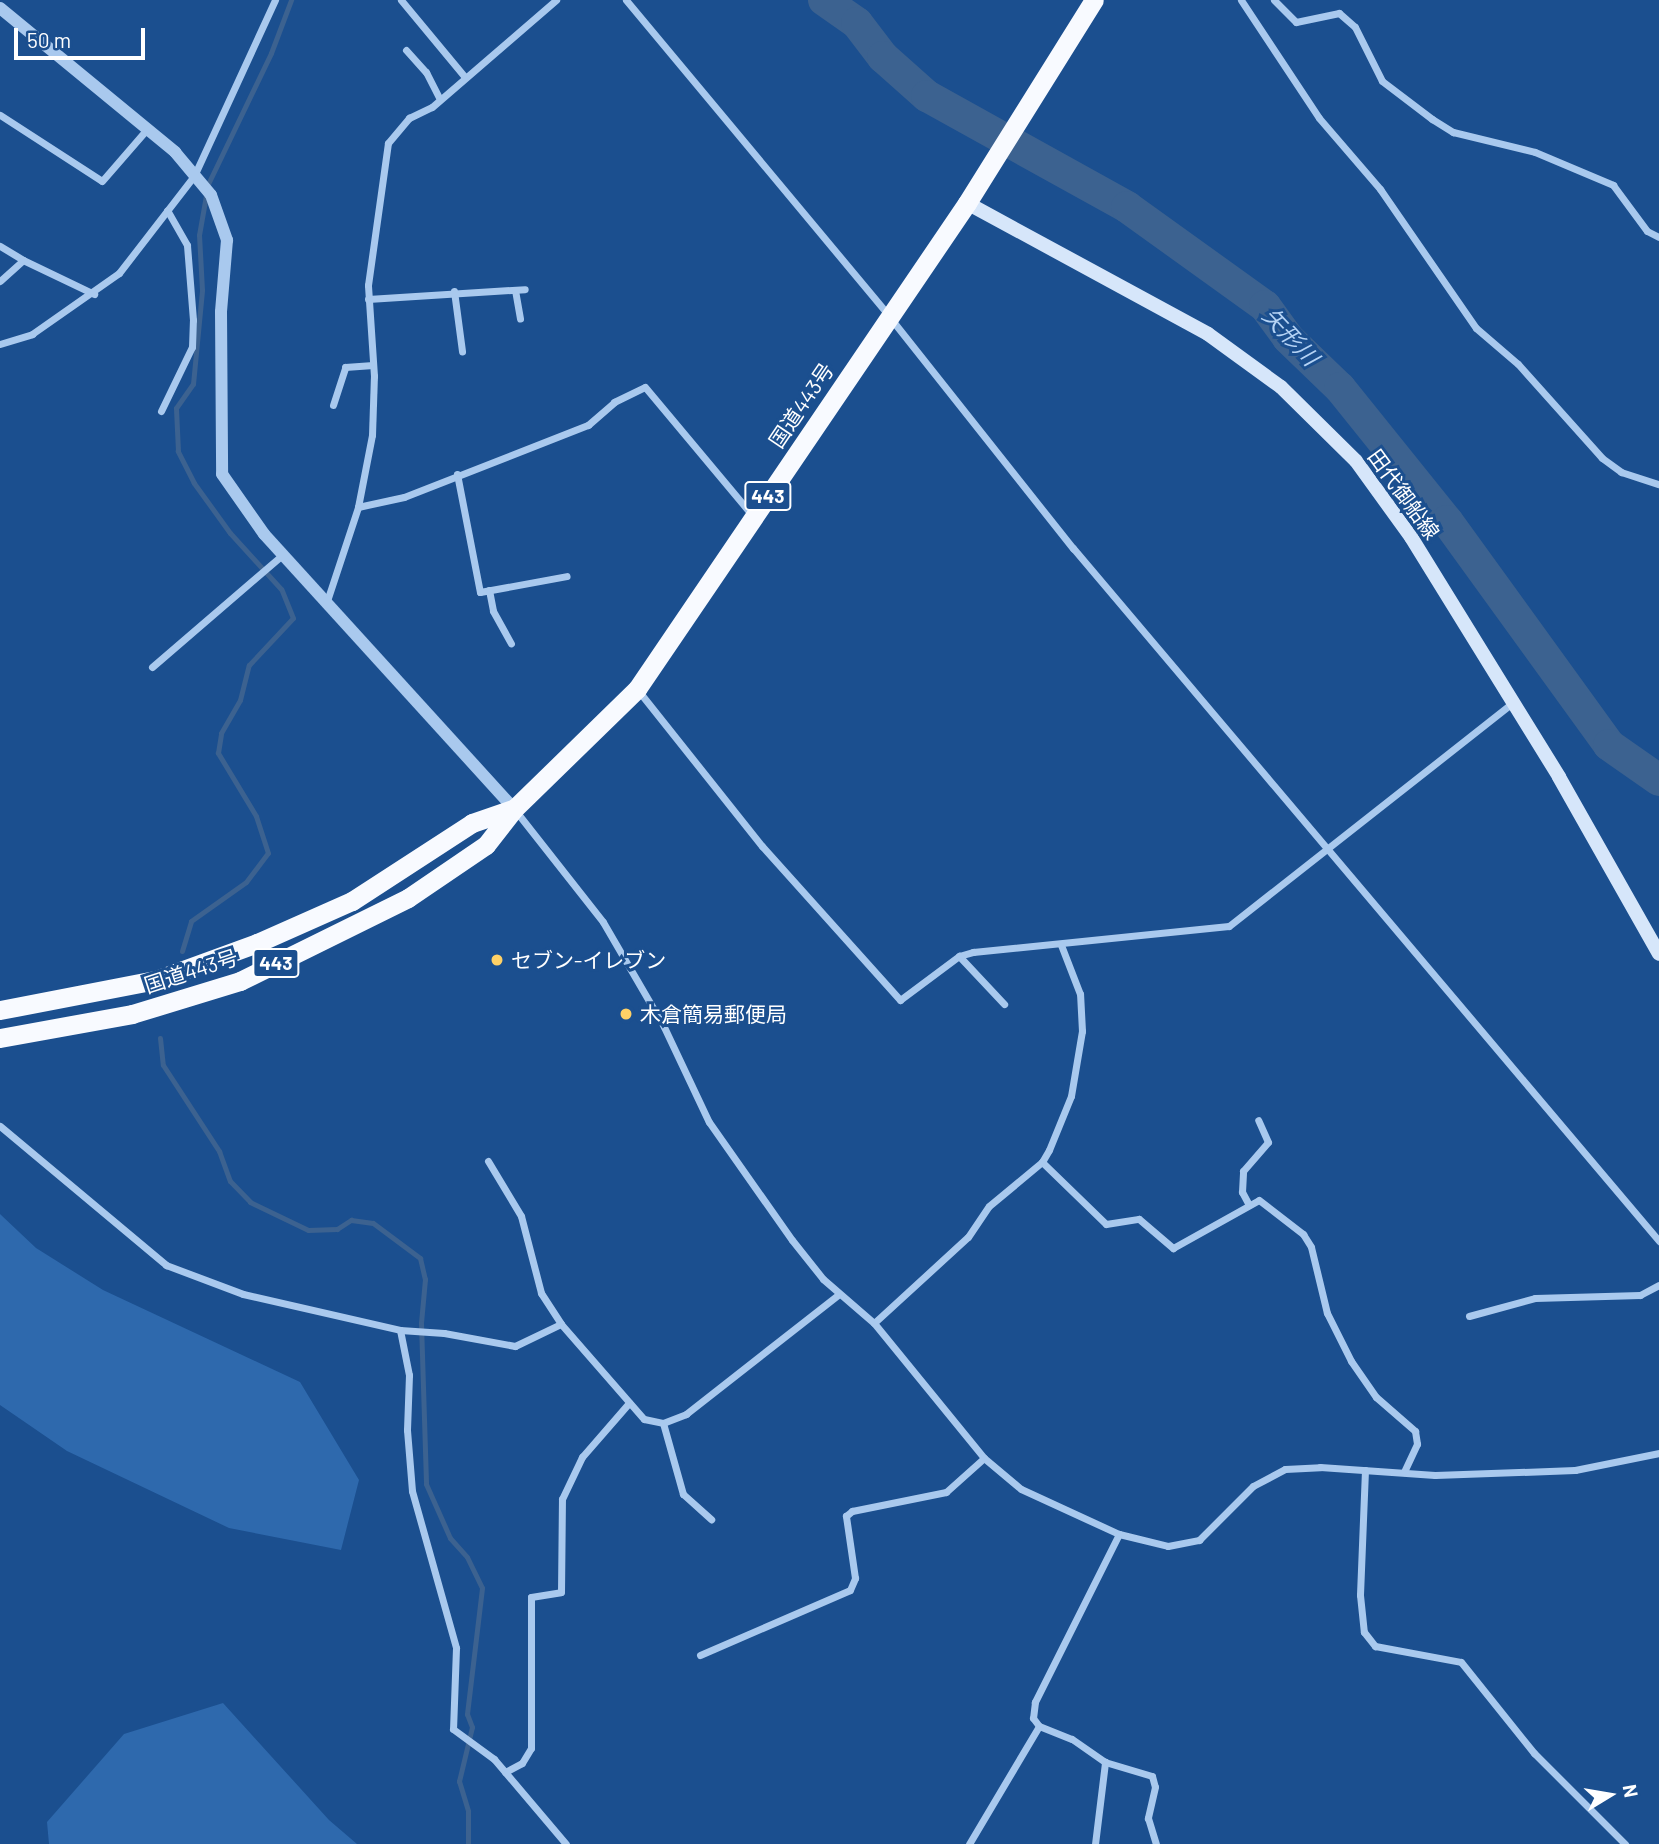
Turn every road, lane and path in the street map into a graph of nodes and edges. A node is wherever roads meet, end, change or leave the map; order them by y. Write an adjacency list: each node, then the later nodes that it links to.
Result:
1 (275, 0): 14 (street)
2 (401, 0): 10 (street)
3 (556, 0): 10 (street)
4 (626, 0): 26 (street)
5 (1094, 0): 15 (highway, 国道443号 / 443)
6 (1241, 0): 34 (street)
7 (1274, 0): 17 (street)
8 (0, 8): 13 (street)
9 (406, 50): 11 (street)
10 (465, 77): 11 (street)
11 (440, 99): 25 (street)
12 (0, 116): 13 (street)
13 (147, 129): 14 (street)
14 (194, 176): 16 (street); 37 (street)
15 (967, 203): 26 (highway, 国道443号 / 443); 44 (main road, 田代御船線)
16 (167, 210): 24 (street); 32 (street)
17 (1659, 237)
18 (0, 246): 19 (street)
19 (23, 260): 20 (street); 24 (street)
20 (0, 281)
21 (525, 289): 22 (street)
22 (515, 290): 23 (street); 27 (street)
23 (454, 291): 25 (street); 29 (street)
24 (94, 294): 28 (street)
25 (368, 299): 30 (street)
26 (888, 316): 36 (highway, 国道443号 / 443); 46 (street)
27 (520, 318)
28 (0, 344)
29 (462, 351)
30 (373, 365): 31 (street); 35 (street)
31 (333, 405)
32 (161, 411)
33 (457, 474): 35 (street); 36 (street); 39 (street)
34 (1659, 484)
35 (358, 507): 40 (street)
36 (754, 517): 43 (highway, 国道443号 / 443)
37 (282, 555): 40 (street); 42 (street)
38 (567, 576): 39 (street)
39 (489, 590): 41 (street)
40 (326, 604): 45 (street)
41 (511, 643)
42 (152, 667)
43 (637, 689): 45 (highway, 国道443号 / 443); 49 (street)
44 (1512, 703): 46 (street); 48 (main road, 田代御船線)
45 (514, 809): 51 (highway, 国道443号 / 443); 52 (highway, 国道443号 / 443); 60 (street)
46 (1329, 846): 47 (street); 58 (street)
47 (1061, 945): 49 (street); 56 (street)
48 (1659, 954)
49 (959, 956): 50 (street)
50 (1004, 1004)
51 (0, 1010)
52 (0, 1038)
53 (1258, 1120): 57 (street)
54 (0, 1126): 64 (street)
55 (488, 1161): 63 (street)
56 (1042, 1162): 57 (street); 62 (street)
57 (1249, 1205): 70 (street)
58 (1659, 1241)
59 (1659, 1285): 61 (street)
60 (838, 1295): 62 (street); 66 (street)
61 (1469, 1316)
62 (874, 1323): 68 (street)
63 (561, 1324): 64 (street); 65 (street)
64 (404, 1330): 76 (street)
65 (629, 1403): 66 (street); 76 (street)
66 (663, 1423): 71 (street)
67 (1659, 1453): 70 (street)
68 (984, 1458): 72 (street); 73 (street)
69 (1365, 1469): 70 (street); 72 (street); 81 (street)
70 (1404, 1472)
71 (711, 1519)
72 (1119, 1534): 74 (street)
73 (700, 1655)
74 (1039, 1726): 75 (street); 78 (street)
75 (1105, 1762): 79 (street); 80 (street)
76 (505, 1772): 77 (street)
77 (566, 1844)
78 (969, 1844)
79 (1095, 1844)
80 (1156, 1844)
81 (1625, 1844)

